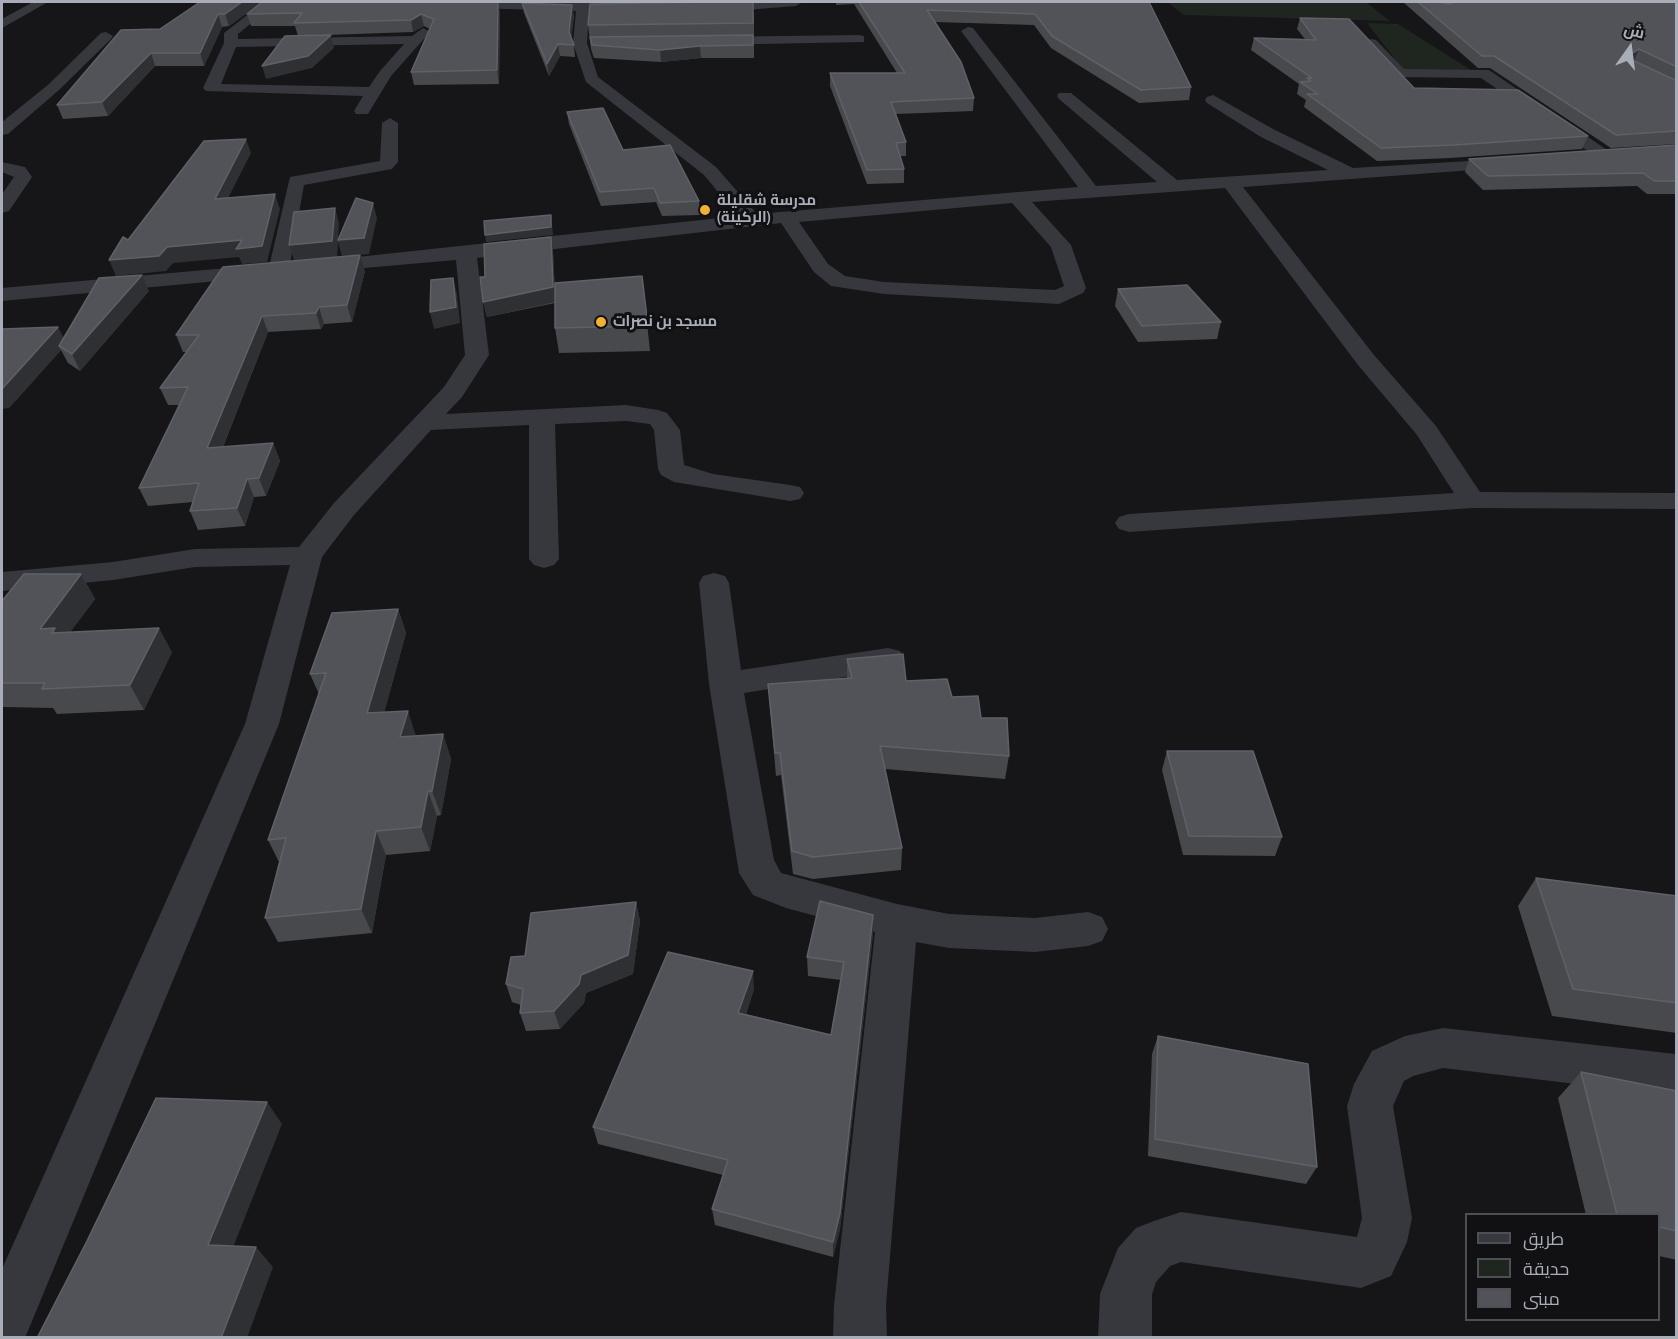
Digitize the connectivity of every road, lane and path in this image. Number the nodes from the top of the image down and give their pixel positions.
1 (42, 2) edge
2 (272, 2) edge
3 (403, 2) edge
4 (796, 2) edge
5 (461, 4) junction
6 (520, 4) edge
7 (586, 5) edge
8 (651, 9) edge
9 (694, 9) edge
10 (2, 24) edge
11 (968, 31) edge
12 (106, 36) dead end
13 (859, 39) dead end
14 (415, 40) junction
15 (696, 42) edge
16 (231, 43) junction
17 (1371, 43) edge
18 (374, 92) junction
19 (1065, 96) dead end
20 (1214, 100) dead end
21 (362, 111) dead end
22 (390, 123) dead end
23 (2, 130) edge
24 (1572, 159) edge
25 (1536, 161) edge
26 (2, 167) edge
27 (1349, 173) junction
28 (1228, 180) junction
29 (1173, 186) junction
30 (1092, 194) junction
31 (1017, 197) junction
32 (2, 207) edge
33 (787, 218) junction
34 (752, 220) junction
35 (466, 253) junction
36 (279, 269) junction
37 (2, 295) edge
38 (542, 417) junction
39 (424, 423) junction
40 (789, 493) dead end
41 (1472, 500) junction
42 (1677, 501) edge
43 (1130, 523) dead end
44 (307, 556) junction
45 (544, 558) dead end
46 (2, 581) edge
47 (714, 583) dead end
48 (888, 659) edge
49 (726, 684) junction
50 (897, 921) junction
51 (1088, 929) dead end
52 (1677, 1075) edge
53 (2, 1328) edge
54 (860, 1338) edge
55 (1125, 1338) edge

1 - 10 street
2 - 16 street
3 - 5 street
4 - 9 street
5 - 6 street
5 - 14 street
6 - 7 street
7 - 8 street
7 - 34 street
11 - 30 street
12 - 23 street
13 - 15 street
14 - 16 street
14 - 18 street
16 - 18 street
17 - 24 street
18 - 21 street
19 - 29 street
20 - 27 street
22 - 36 street
25 - 27 street
26 - 32 street
27 - 28 street
28 - 29 street
28 - 41 street
29 - 30 street
30 - 31 street
31 - 33 street
31 - 33 street
33 - 34 street
34 - 35 street
35 - 36 street
35 - 39 street
36 - 37 street
38 - 39 street
38 - 40 street
38 - 45 street
39 - 44 street
41 - 42 street
41 - 43 street
44 - 46 street
44 - 53 street
47 - 49 street
48 - 49 street
49 - 50 street
50 - 51 street
50 - 54 street
52 - 55 street

